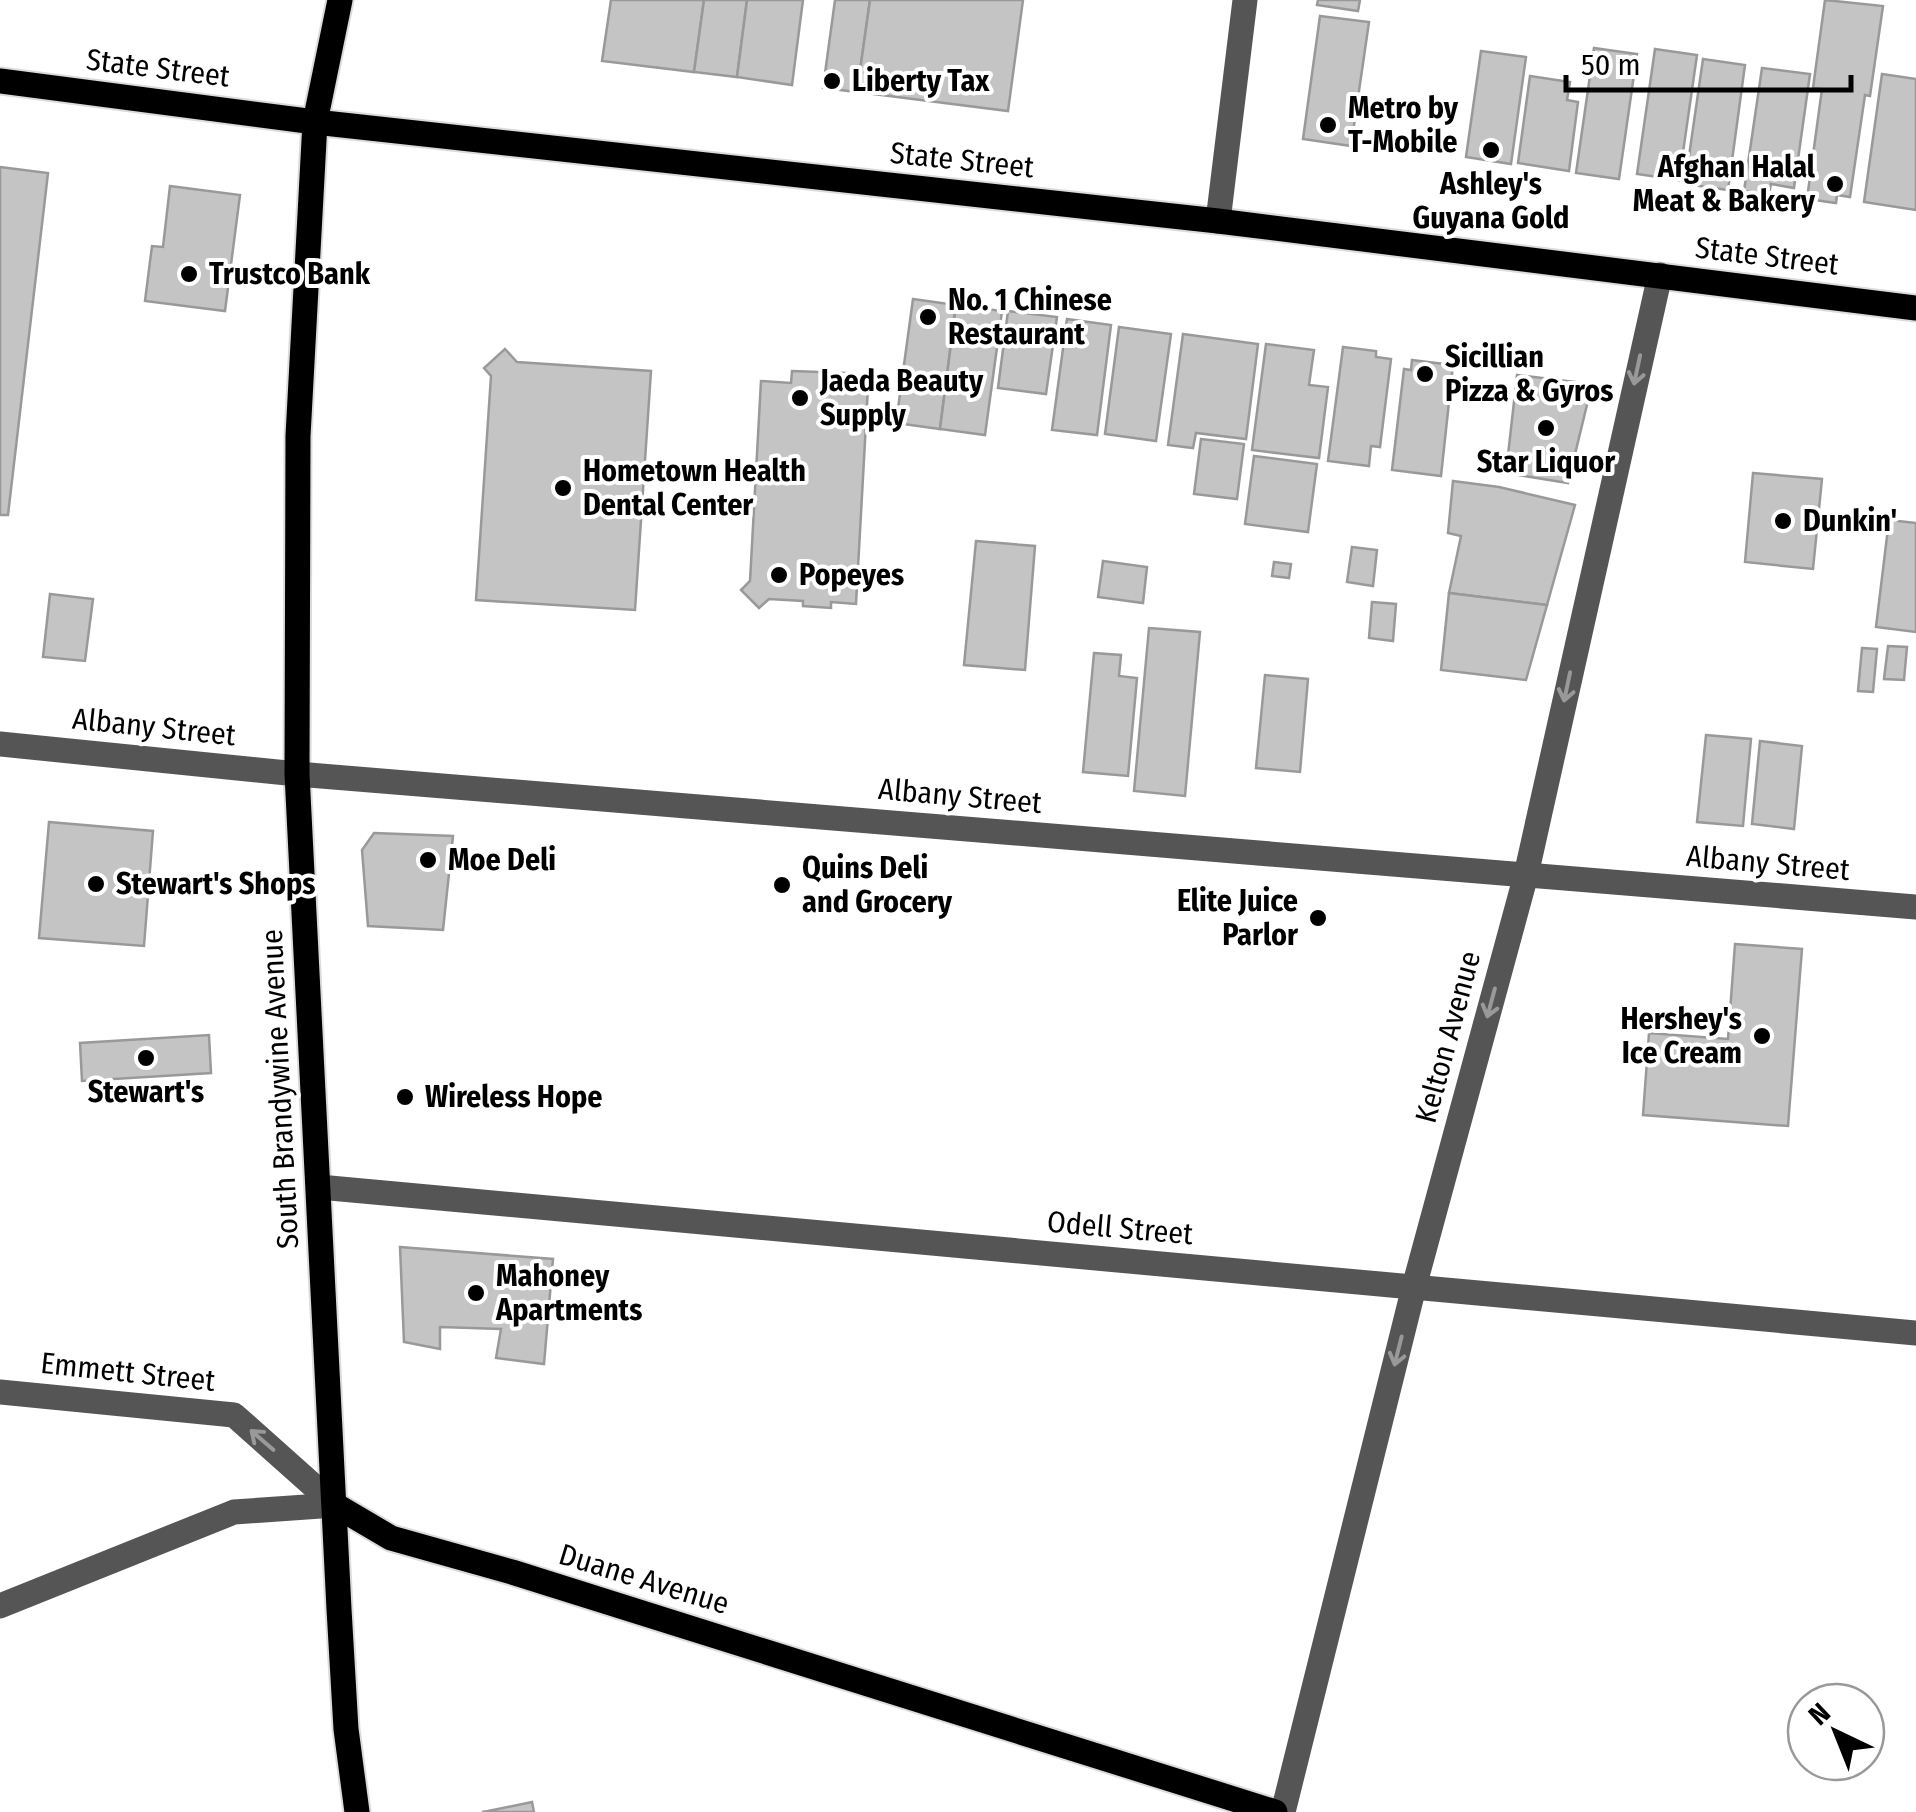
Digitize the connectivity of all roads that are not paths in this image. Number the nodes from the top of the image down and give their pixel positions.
1 (340, 0) edge
2 (1245, 0) edge
3 (0, 80) edge
4 (315, 122) junction
5 (1218, 221) junction
6 (1660, 275) junction
7 (1916, 308) edge
8 (0, 744) edge
9 (297, 774) junction
10 (1526, 876) junction
11 (1916, 908) edge
12 (319, 1187) junction
13 (1414, 1287) junction
14 (1916, 1333) edge
15 (0, 1392) edge
16 (335, 1504) junction
17 (0, 1606) edge
18 (357, 1812) edge
19 (1275, 1812) edge
20 (1283, 1812) edge

1 - 4 main road, South Brandywine Avenue
2 - 5 street
3 - 4 main road, State Street
4 - 5 main road, State Street
4 - 9 main road, South Brandywine Avenue
5 - 6 main road, State Street
6 - 7 main road, State Street
6 -> 10 street, Kelton Avenue
8 - 9 street, Albany Street
9 - 10 street, Albany Street
9 - 12 main road, South Brandywine Avenue
10 - 11 street, Albany Street
10 -> 13 street, Kelton Avenue
12 - 13 street, Odell Street
12 - 16 main road, South Brandywine Avenue
13 - 14 street, Odell Street
13 -> 20 street, Kelton Avenue
16 -> 15 street, Emmett Street
16 - 17 street
16 - 18 main road, South Brandywine Avenue
16 - 19 main road, Duane Avenue

